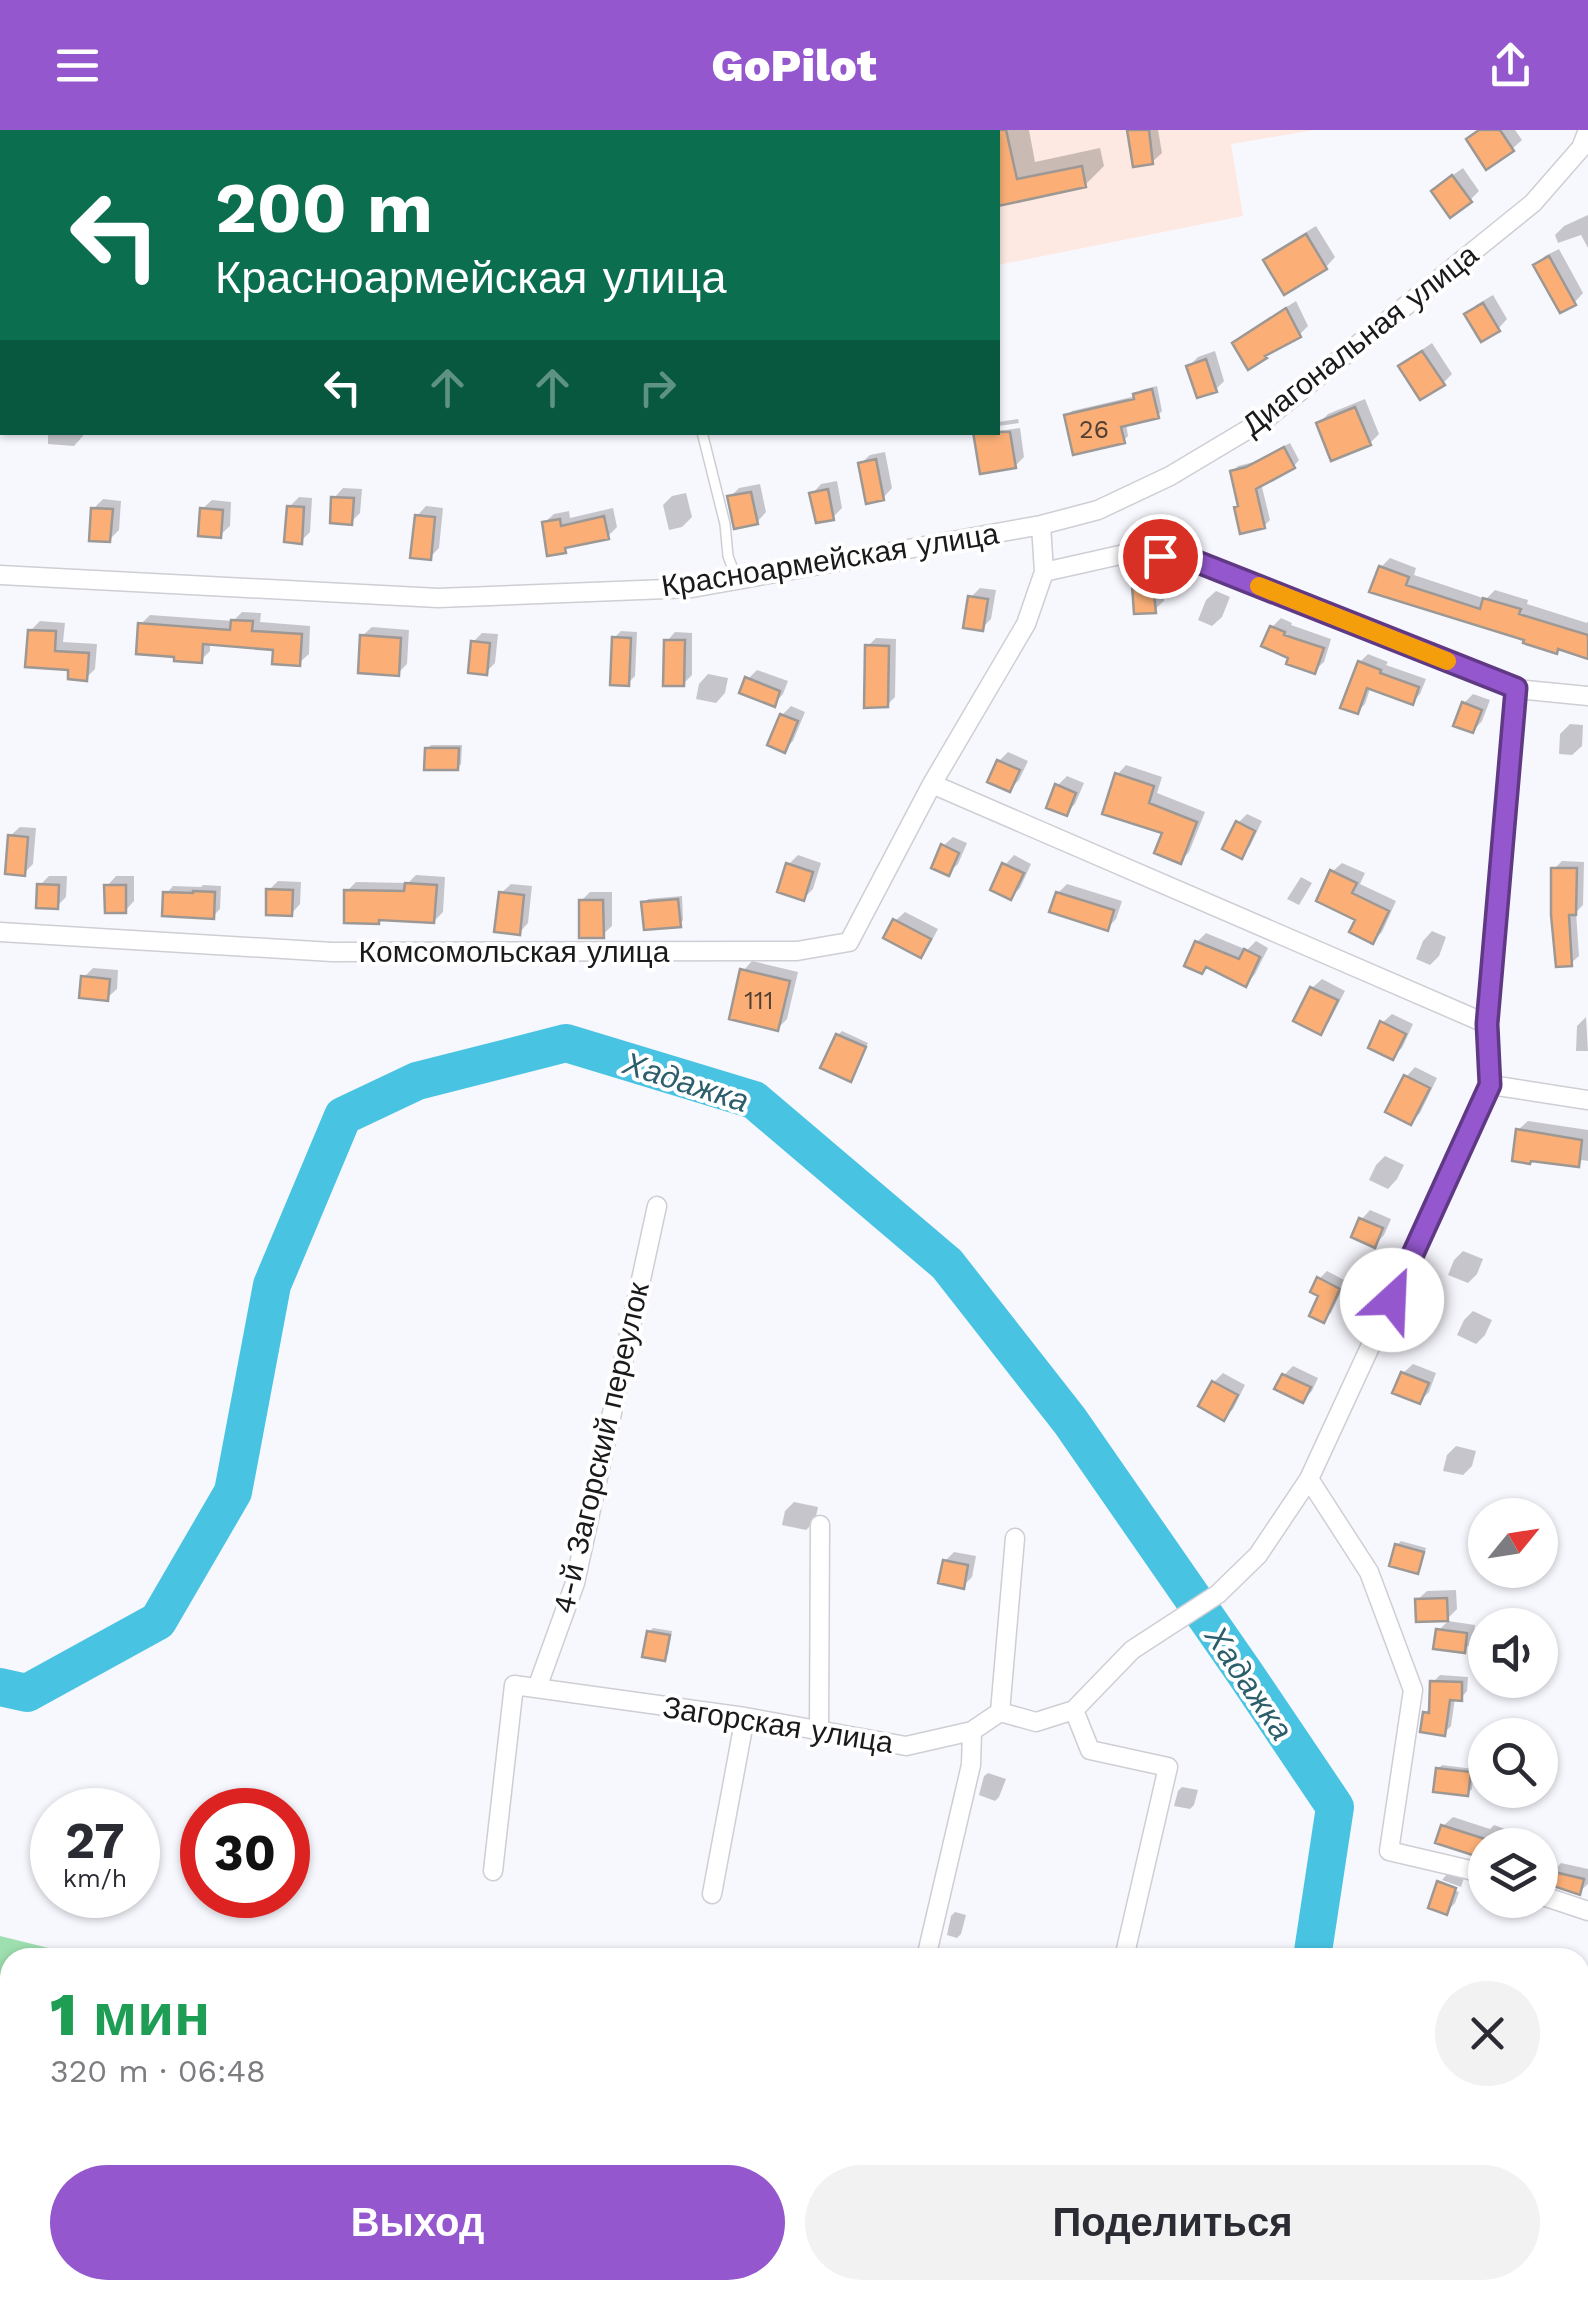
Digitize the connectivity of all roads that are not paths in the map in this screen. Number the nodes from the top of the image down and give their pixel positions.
1 (1588, 130) edge
2 (703, 435) edge
3 (1041, 524) junction
4 (1044, 572) junction
5 (0, 575) edge
6 (736, 580) junction
7 (1516, 688) junction
8 (1588, 696) edge
9 (932, 784) junction
10 (0, 932) edge
11 (1487, 1024) junction
12 (1490, 1085) junction
13 (1588, 1100) edge
14 (656, 1206) dead end
15 (1309, 1479) junction
16 (820, 1525) dead end
17 (1015, 1538) dead end
18 (538, 1688) junction
19 (1074, 1710) junction
20 (1000, 1712) junction
21 (746, 1717) junction
22 (819, 1730) junction
23 (972, 1730) junction
24 (1468, 1870) edge
25 (494, 1871) dead end
26 (712, 1894) dead end
27 (1558, 1900) edge
28 (1588, 1911) edge
29 (928, 1948) edge
30 (1126, 1948) edge

1 - 3 street, Диагональная улица
2 - 6 lane
3 - 4 street, Красноармейская улица
3 - 6 street, Красноармейская улица
4 - 7 street
4 - 9 street, Комсомольская улица
5 - 6 street, Красноармейская улица
7 - 8 street
7 - 11 street
9 - 10 street, Комсомольская улица
9 - 11 street
11 - 12 street
12 - 13 street
12 - 15 street
14 - 18 street, 4-й Загорский переулок
15 - 19 street
15 - 24 street
16 - 22 street
17 - 20 street
18 - 21 street, Загорская улица
18 - 25 street, Загорская улица
19 - 20 street
19 - 30 street
20 - 23 street, Загорская улица
21 - 22 street, Загорская улица
21 - 26 street
22 - 23 street, Загорская улица
23 - 29 street
27 - 28 street

